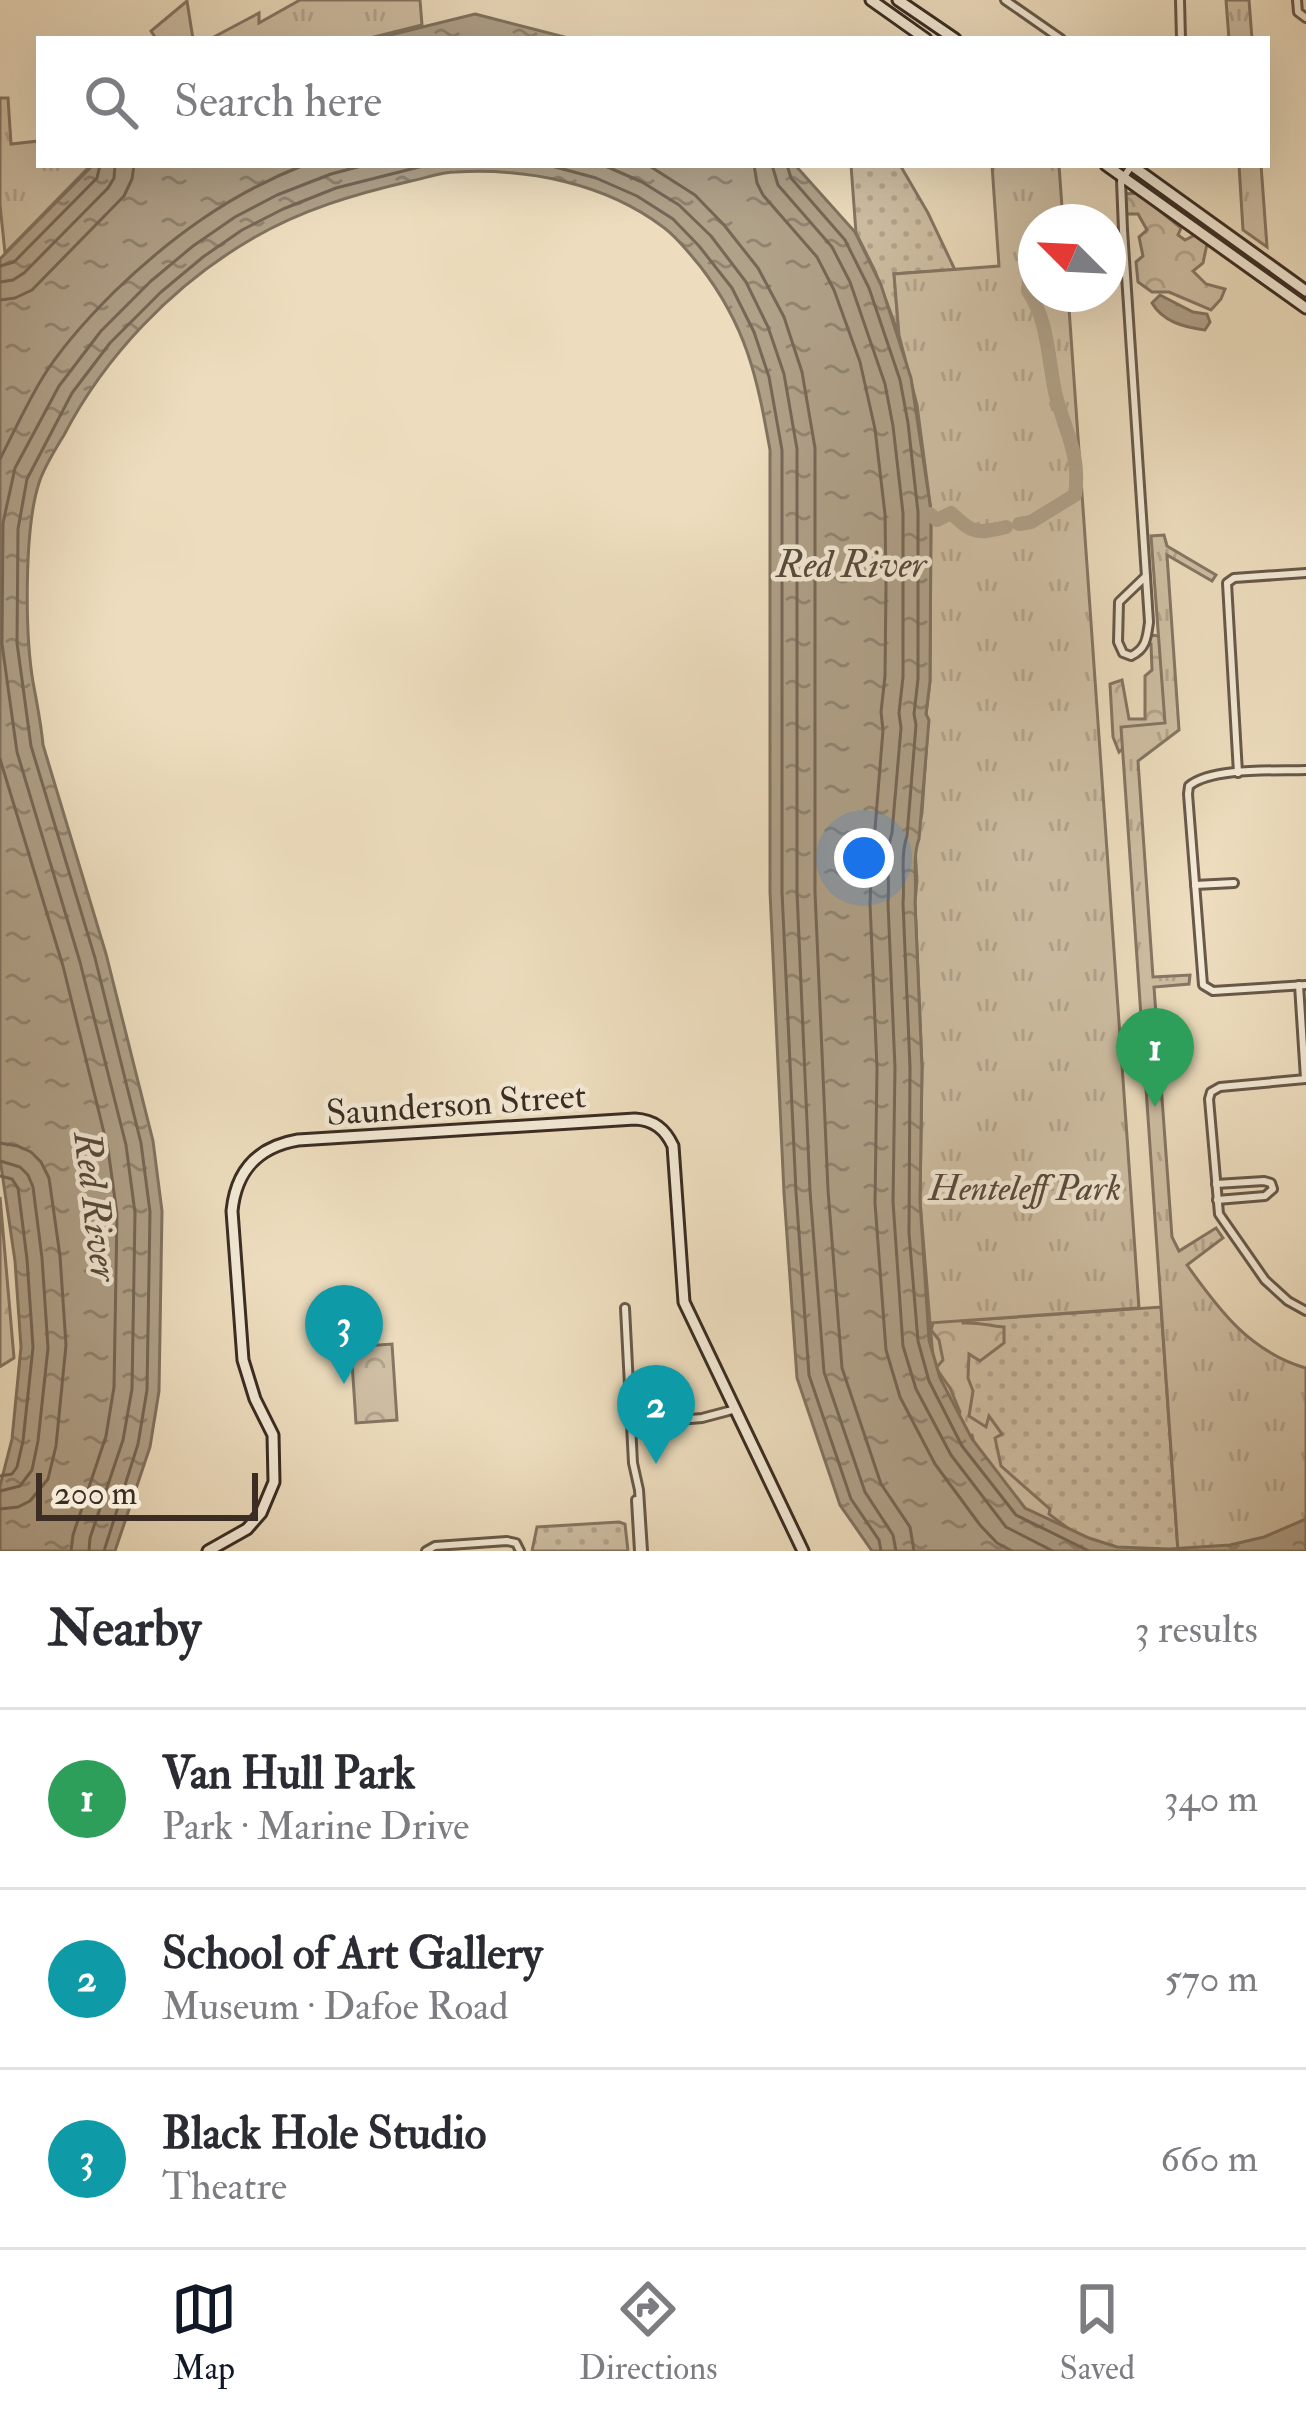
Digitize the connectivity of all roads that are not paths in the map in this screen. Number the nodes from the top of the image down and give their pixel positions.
1 (871, 0) edge
2 (898, 0) edge
3 (1005, 0) edge
4 (1180, 0) edge
5 (1297, 0) edge
6 (1019, 4) edge
7 (1306, 18) edge
8 (922, 36) edge
9 (951, 36) edge
10 (1057, 36) edge
11 (1181, 36) edge
12 (1110, 168) edge
13 (1129, 168) edge
14 (1135, 168) edge
15 (1124, 177) junction
16 (1306, 290) edge
17 (1306, 308) edge
18 (1306, 573) edge
19 (1146, 576) junction
20 (1306, 770) edge
21 (1238, 773) junction
22 (1234, 883) dead end
23 (1195, 885) junction
24 (1302, 985) edge
25 (1306, 1079) edge
26 (1216, 1184) junction
27 (1216, 1200) junction
28 (625, 1308) dead end
29 (1306, 1311) edge
30 (736, 1408) junction
31 (631, 1424) junction
32 (208, 1551) edge
33 (426, 1551) edge
34 (520, 1551) edge
35 (641, 1551) edge
36 (803, 1551) edge

1 - 8 street
2 - 9 street
3 - 6 street
4 - 11 street
5 - 7 street
6 - 10 street
12 - 15 street
13 - 15 street
14 - 16 street
15 - 17 street
15 - 19 street
18 - 21 street
19 - 19 street
20 - 21 street
21 - 23 street
22 - 23 street
23 - 24 street
24 - 25 street
25 - 26 street
26 - 27 street
26 - 27 street
27 - 29 street
28 - 31 street
30 - 31 street
30 - 32 street, Saunderson Street
30 - 36 street
31 - 35 street
33 - 34 street

